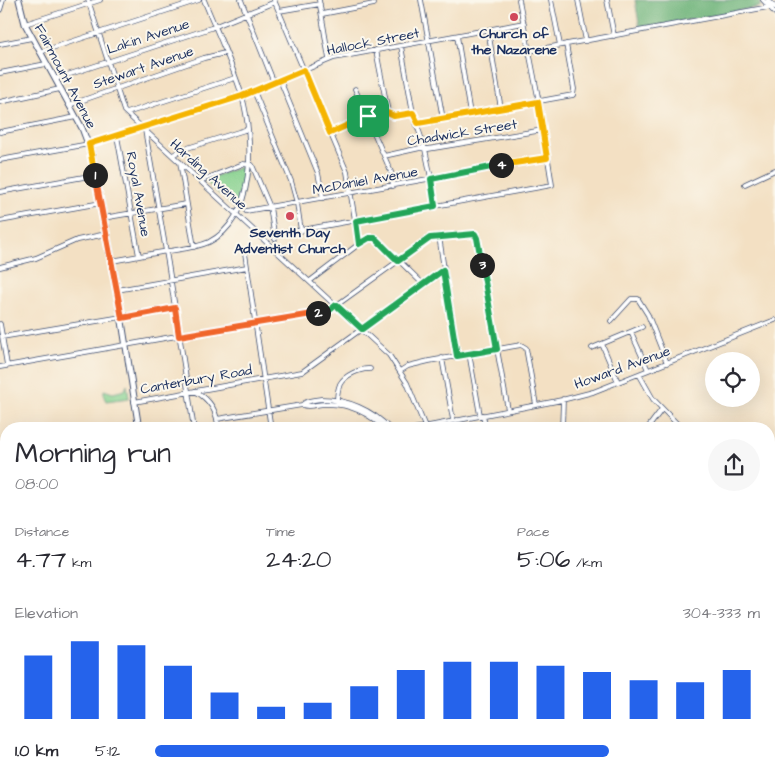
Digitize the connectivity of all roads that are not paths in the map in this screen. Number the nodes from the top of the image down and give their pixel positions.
1 (3, 0) edge
2 (19, 0) edge
3 (100, 0) edge
4 (198, 0) edge
5 (204, 0) edge
6 (240, 0) edge
7 (300, 0) edge
8 (421, 0) edge
9 (520, 0) edge
10 (551, 0) edge
11 (578, 0) edge
12 (607, 0) edge
13 (763, 0) edge
14 (768, 0) edge
15 (275, 1) edge
16 (88, 2) edge
17 (320, 2) edge
18 (374, 4) dead end
19 (301, 7) junction
20 (773, 7) edge
21 (0, 10) edge
22 (279, 11) junction
23 (775, 13) edge
24 (246, 14) junction
25 (322, 14) junction
26 (524, 23) junction
27 (25, 24) junction
28 (214, 27) junction
29 (488, 30) junction
30 (98, 32) junction
31 (457, 36) junction
32 (614, 36) junction
33 (32, 38) junction
34 (429, 41) junction
35 (586, 41) junction
36 (0, 44) edge
37 (566, 44) junction
38 (560, 45) junction
39 (401, 46) junction
40 (376, 50) junction
41 (529, 51) junction
42 (40, 52) junction
43 (225, 53) junction
44 (329, 59) junction
45 (107, 61) junction
46 (46, 64) junction
47 (304, 70) junction
48 (0, 73) edge
49 (235, 78) junction
50 (54, 79) junction
51 (280, 80) junction
52 (274, 83) junction
53 (116, 88) junction
54 (60, 89) junction
55 (355, 89) dead end
56 (254, 91) junction
57 (242, 96) junction
58 (0, 102) edge
59 (538, 102) junction
60 (69, 105) junction
61 (501, 109) junction
62 (388, 112) junction
63 (127, 113) junction
64 (413, 113) junction
65 (470, 114) junction
66 (368, 116) junction
67 (76, 117) junction
68 (443, 119) junction
69 (418, 123) junction
70 (144, 129) junction
71 (248, 129) junction
72 (543, 130) junction
73 (0, 132) edge
74 (330, 133) junction
75 (117, 136) junction
76 (89, 144) junction
77 (425, 149) junction
78 (173, 156) junction
79 (384, 156) junction
80 (547, 158) junction
81 (0, 160) edge
82 (180, 162) junction
83 (248, 164) junction
84 (775, 170) edge
85 (96, 175) junction
86 (431, 179) junction
87 (200, 180) junction
88 (744, 184) dead end
89 (393, 186) junction
90 (0, 192) edge
91 (351, 194) junction
92 (323, 198) junction
93 (298, 202) junction
94 (101, 203) junction
95 (186, 204) junction
96 (435, 206) junction
97 (270, 207) junction
98 (159, 209) junction
99 (246, 211) dead end
100 (131, 213) junction
101 (237, 214) junction
102 (103, 218) junction
103 (0, 221) edge
104 (356, 221) junction
105 (301, 231) junction
106 (106, 234) junction
107 (438, 236) junction
108 (359, 244) junction
109 (194, 247) junction
110 (166, 251) junction
111 (245, 253) dead end
112 (138, 256) junction
113 (111, 261) junction
114 (398, 261) junction
115 (0, 267) edge
116 (247, 267) junction
117 (443, 270) junction
118 (171, 280) junction
119 (310, 281) junction
120 (424, 285) junction
121 (117, 290) junction
122 (336, 305) junction
123 (175, 308) junction
124 (122, 318) junction
125 (775, 320) edge
126 (612, 321) dead end
127 (254, 323) junction
128 (0, 324) edge
129 (642, 327) dead end
130 (362, 329) junction
131 (631, 332) junction
132 (179, 336) junction
133 (2, 337) junction
134 (602, 344) junction
135 (125, 345) junction
136 (592, 348) dead end
137 (497, 349) junction
138 (470, 354) junction
139 (457, 356) junction
140 (442, 358) junction
141 (667, 363) junction
142 (7, 366) junction
143 (0, 367) edge
144 (370, 369) dead end
145 (648, 370) junction
146 (400, 371) junction
147 (639, 374) junction
148 (263, 379) junction
149 (618, 382) junction
150 (195, 391) junction
151 (188, 392) junction
152 (563, 399) junction
153 (337, 401) junction
154 (134, 402) junction
155 (302, 404) junction
156 (536, 405) junction
157 (662, 409) junction
158 (508, 410) junction
159 (268, 411) junction
160 (482, 415) junction
161 (217, 420) joint
162 (455, 420) junction
163 (138, 422) edge
164 (193, 422) edge
165 (270, 422) edge
166 (376, 422) edge
167 (381, 422) edge
168 (423, 422) edge
169 (446, 422) edge
170 (484, 422) edge
171 (562, 422) edge
172 (652, 422) edge
173 (675, 422) edge

1 - 21 street
2 - 27 main road, Fairmount Avenue
3 - 16 street
4 - 30 street
5 - 28 street
6 - 24 street
7 - 19 street
8 - 34 street
9 - 26 street
10 - 38 street
11 - 35 street
12 - 32 street
13 - 20 street
14 - 20 street
15 - 22 street
15 - 24 street, Lakin Avenue
16 - 27 street
16 - 30 street, Harding Avenue
17 - 19 street
17 - 25 street
18 - 25 street
19 - 22 street
20 - 23 street
20 - 32 street
22 - 47 street
24 - 28 street, Lakin Avenue
24 - 52 street
25 - 44 street
26 - 29 street, Hallock Street
26 - 41 street
27 - 33 main road, Fairmount Avenue
28 - 43 street
28 - 45 street, Lakin Avenue
29 - 31 street, Hallock Street
29 - 61 street
30 - 42 street
30 - 45 street, Harding Avenue
31 - 34 street, Hallock Street
31 - 65 street
32 - 35 street
33 - 36 street
33 - 42 main road, Fairmount Avenue
34 - 39 street, Hallock Street
34 - 68 street
35 - 37 street
37 - 38 street
37 - 59 street
38 - 41 street
39 - 40 street, Hallock Street
39 - 64 street
40 - 44 street, Hallock Street
40 - 62 street
41 - 59 street
42 - 46 main road, Fairmount Avenue
43 - 49 street
43 - 53 street, Stewart Avenue
44 - 47 street, Hallock Street
45 - 50 street, Lakin Avenue
45 - 53 street, Harding Avenue
46 - 48 street
46 - 50 main road, Fairmount Avenue
47 - 51 street, Hallock Street
47 - 74 street
49 - 57 street
49 - 63 street
50 - 54 main road, Fairmount Avenue
51 - 52 street, Hallock Street
51 - 92 street
52 - 56 street, Hallock Street
53 - 60 street, Stewart Avenue
53 - 63 street, Harding Avenue
54 - 58 street
54 - 60 main road, Fairmount Avenue
55 - 66 street
56 - 57 street, Hallock Street
56 - 93 street
57 - 70 street, Hallock Street
57 - 71 street
59 - 61 street
59 - 72 street
60 - 67 main road, Fairmount Avenue
61 - 65 street
62 - 64 street
62 - 66 street
63 - 70 street, Harding Avenue
64 - 69 street
65 - 68 street
66 - 74 street
66 - 79 street
67 - 73 street
67 - 76 main road, Fairmount Avenue
68 - 69 street
69 - 77 street
70 - 75 street, Hallock Street
70 - 78 street, Harding Avenue
70 - 98 street
71 - 78 street
71 - 83 street
72 - 77 street, Chadwick Street
72 - 80 street
74 - 91 street
75 - 76 street, Hallock Street
75 - 100 street, Royal Avenue
76 - 81 street, Hallock Street
76 - 85 main road, Fairmount Avenue
77 - 79 street, Chadwick Street
77 - 86 street
78 - 82 street, Harding Avenue
79 - 89 street
80 - 86 street, McDaniel Avenue
80 - 96 street
82 - 87 street, Harding Avenue
82 - 95 street
83 - 87 street
83 - 97 street
83 - 101 street
84 - 88 street
85 - 90 street
85 - 94 main road, Fairmount Avenue
86 - 89 street, McDaniel Avenue
86 - 96 street
87 - 101 street, Harding Avenue
89 - 91 street, McDaniel Avenue
91 - 92 street, McDaniel Avenue
91 - 104 street
92 - 93 street, McDaniel Avenue
93 - 97 street, McDaniel Avenue
93 - 105 street
94 - 102 main road, Fairmount Avenue
94 - 103 street
95 - 98 street
95 - 109 street
96 - 104 street
97 - 99 street, McDaniel Avenue
97 - 105 street
98 - 100 street
98 - 110 street
100 - 102 street
100 - 112 street, Royal Avenue
101 - 109 street
101 - 119 street, Harding Avenue
102 - 106 main road, Fairmount Avenue
104 - 105 street
104 - 108 street
106 - 113 main road, Fairmount Avenue
106 - 115 street
107 - 114 street
107 - 117 street
107 - 137 street
108 - 114 street
108 - 119 street
109 - 110 street
110 - 112 street
110 - 118 street
111 - 116 street
112 - 113 street
113 - 121 main road, Fairmount Avenue
114 - 120 street
114 - 122 street
116 - 118 street
116 - 127 street
117 - 120 street, Canterbury Road
117 - 139 street
118 - 121 street
118 - 123 street
119 - 122 street, Harding Avenue
120 - 130 street, Canterbury Road
121 - 124 main road, Fairmount Avenue
122 - 127 street
122 - 130 street, Harding Avenue
123 - 124 street
123 - 132 street
124 - 133 street
124 - 135 main road, Fairmount Avenue
125 - 141 street, Howard Avenue
126 - 141 street
127 - 132 street
127 - 148 street
128 - 133 street
129 - 131 street
130 - 146 street, Harding Avenue
130 - 148 street, Canterbury Road
131 - 134 street
131 - 145 street
132 - 135 street
132 - 151 street
133 - 142 street
134 - 136 street
134 - 149 street
135 - 142 street
135 - 154 main road, Fairmount Avenue
137 - 138 street
137 - 156 street
137 - 158 street
138 - 139 street
138 - 160 street
139 - 140 street
140 - 146 street
140 - 162 street
141 - 145 street, Howard Avenue
142 - 143 street
144 - 153 street
145 - 147 street, Howard Avenue
146 - 168 street, Harding Avenue
147 - 149 street, Howard Avenue
147 - 157 street
148 - 150 street, Canterbury Road
148 - 159 street
149 - 152 street, Howard Avenue
150 - 151 street, Canterbury Road
150 - 161 street
151 - 154 street, Canterbury Road
151 - 164 street
152 - 156 street, Howard Avenue
152 - 171 street
153 - 155 street
153 - 167 street
154 - 163 main road, Fairmount Avenue
155 - 159 street
155 - 166 street
156 - 158 street, Howard Avenue
157 - 172 street
157 - 173 street
158 - 160 street, Howard Avenue
159 - 161 street
159 - 165 street
160 - 162 street, Howard Avenue
160 - 170 street
162 - 169 street, Howard Avenue

